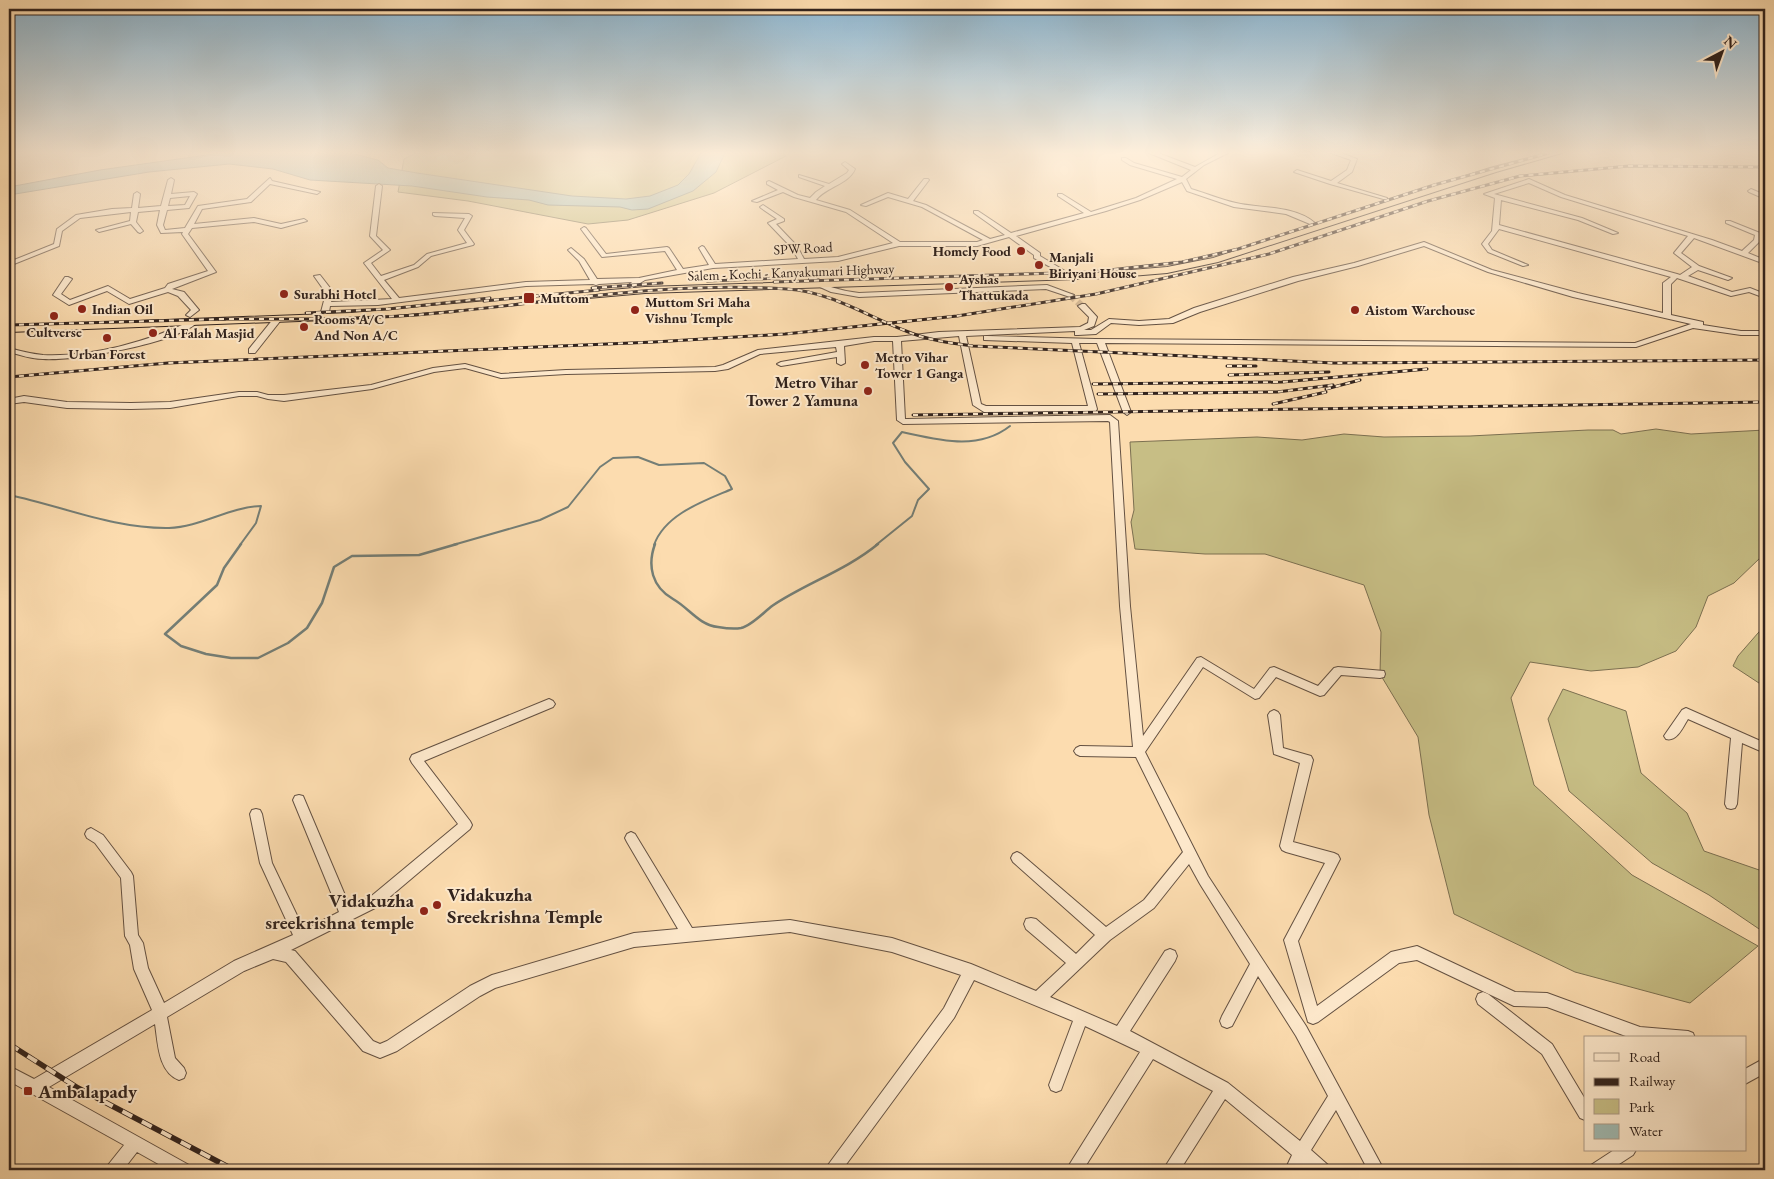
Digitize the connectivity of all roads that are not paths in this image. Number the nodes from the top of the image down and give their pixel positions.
1 (163, 208) joint
2 (199, 208) edge
3 (376, 208) edge
4 (764, 208) edge
5 (839, 208) edge
6 (928, 208) edge
7 (1081, 208) edge
8 (1109, 208) edge
9 (1260, 208) edge
10 (1358, 208) edge
11 (1378, 208) edge
12 (1497, 208) edge
13 (1538, 208) edge
14 (1602, 208) edge
15 (136, 210) junction
16 (976, 212) dead end
17 (435, 214) dead end
18 (1090, 214) junction
19 (304, 221) dead end
20 (133, 222) junction
21 (1728, 222) dead end
22 (1312, 223) junction
23 (1496, 226) junction
24 (188, 228) junction
25 (584, 229) dead end
26 (99, 230) dead end
27 (140, 232) dead end
28 (1615, 233) dead end
29 (1013, 235) junction
30 (1692, 236) junction
31 (989, 241) junction
32 (899, 244) junction
33 (702, 248) dead end
34 (571, 250) dead end
35 (1743, 254) junction
36 (802, 260) junction
37 (1765, 262) edge
38 (9, 264) edge
39 (1525, 265) dead end
40 (713, 266) junction
41 (1697, 267) junction
42 (680, 270) junction
43 (1063, 272) junction
44 (318, 276) dead end
45 (1679, 276) junction
46 (379, 278) junction
47 (1728, 278) dead end
48 (68, 279) dead end
49 (816, 282) junction
50 (596, 283) junction
51 (635, 283) junction
52 (168, 290) junction
53 (1070, 295) tunnel mouth
54 (1765, 296) edge
55 (397, 301) junction
56 (1082, 306) tunnel mouth
57 (326, 308) junction
58 (174, 316) junction
59 (1667, 316) junction
60 (192, 319) junction
61 (276, 320) junction
62 (9, 323) edge
63 (166, 324) junction
64 (9, 329) edge
65 (1038, 329) junction
66 (1765, 329) edge
67 (962, 333) junction
68 (1765, 333) edge
69 (897, 339) junction
70 (1076, 341) junction
71 (1100, 341) junction
72 (840, 344) junction
73 (9, 350) edge
74 (252, 351) dead end
75 (841, 354) junction
76 (841, 363) dead end
77 (781, 364) dead end
78 (9, 401) edge
79 (1127, 412) dead end
80 (1380, 674) dead end
81 (549, 704) dead end
82 (1274, 715) dead end
83 (1670, 736) dead end
84 (1737, 736) junction
85 (1765, 748) edge
86 (1080, 751) dead end
87 (1139, 752) junction
88 (298, 800) dead end
89 (1731, 804) dead end
90 (256, 814) dead end
91 (91, 834) dead end
92 (631, 838) dead end
93 (1190, 853) junction
94 (1017, 858) dead end
95 (347, 916) junction
96 (1030, 924) dead end
97 (689, 935) junction
98 (1105, 936) junction
99 (301, 939) junction
100 (273, 952) junction
101 (1170, 956) dead end
102 (1076, 963) junction
103 (1258, 964) junction
104 (971, 971) junction
105 (1039, 998) junction
106 (1483, 999) dead end
107 (159, 1015) junction
108 (1082, 1017) junction
109 (1227, 1020) dead end
110 (1120, 1034) junction
111 (1664, 1036) edge
112 (1151, 1049) junction
113 (179, 1072) dead end
114 (9, 1073) edge
115 (1056, 1085) dead end
116 (35, 1087) junction
117 (1223, 1088) junction
118 (1336, 1096) junction
119 (1584, 1111) edge
120 (136, 1142) junction
121 (1302, 1151) junction
122 (1622, 1152) edge
123 (113, 1170) edge
124 (184, 1170) edge
125 (833, 1170) edge
126 (1074, 1170) edge
127 (1171, 1170) edge
128 (1293, 1170) edge
129 (1323, 1170) edge
130 (1376, 1170) edge
131 (1596, 1170) edge

1 - 15 street
1 - 24 street
2 - 24 street
3 - 46 street
4 - 36 street
5 - 32 street
6 - 31 street
7 - 18 street
8 - 18 street, SPW Road
9 - 22 street
10 - 22 highway, Salem - Kochi - Kanyakumari Highway
11 - 49 highway, Salem - Kochi - Kanyakumari Highway
12 - 23 street
13 - 28 street
14 - 30 street
15 - 20 street
15 - 38 street
16 - 29 street
17 - 46 street
18 - 29 street, SPW Road
19 - 24 street
20 - 26 street
20 - 27 street
21 - 35 street
22 - 43 highway, Salem - Kochi - Kanyakumari Highway
23 - 39 street
23 - 45 street
24 - 52 street
25 - 42 street
29 - 31 street, SPW Road
29 - 43 street
30 - 35 street
30 - 41 street
31 - 32 street, SPW Road
32 - 36 street, SPW Road
33 - 40 street
34 - 50 street
35 - 37 street
36 - 40 street, SPW Road
40 - 42 street, SPW Road
41 - 45 street
41 - 47 street
42 - 51 street, SPW Road
43 - 49 highway, Salem - Kochi - Kanyakumari Highway
44 - 57 street
45 - 54 street
45 - 59 street
46 - 55 street
48 - 52 street
49 - 51 highway, Salem - Kochi - Kanyakumari Highway
49 - 53 street
49 - 61 highway, Salem - Kochi - Kanyakumari Highway
50 - 51 street, SPW Road
50 - 55 street, SPW Road
51 - 57 highway, Salem - Kochi - Kanyakumari Highway
52 - 60 street
55 - 57 street, SPW Road
56 - 65 street
57 - 60 highway, Salem - Kochi - Kanyakumari Highway
58 - 60 highway, Salem - Kochi - Kanyakumari Highway
58 - 62 highway, Salem - Kochi - Kanyakumari Highway
58 - 63 highway
59 - 65 street
59 - 66 street
60 - 61 highway, Salem - Kochi - Kanyakumari Highway
60 - 63 highway, Salem - Kochi - Kanyakumari Highway
60 - 73 street
61 - 74 street
63 - 64 highway, Salem - Kochi - Kanyakumari Highway
65 - 67 street
67 - 69 street
67 - 70 street
67 - 70 street
68 - 71 street
69 - 72 street
69 - 87 street
70 - 71 street
71 - 79 street
72 - 75 street
72 - 78 street
75 - 76 street
75 - 77 street
80 - 87 street
81 - 95 street
82 - 111 street
83 - 84 street
84 - 85 street
84 - 89 street
86 - 87 street
87 - 93 street
88 - 95 street
90 - 99 street
91 - 107 street
92 - 97 street
93 - 98 street
93 - 103 street
94 - 98 street
95 - 99 street
96 - 102 street
97 - 100 street
97 - 104 street
98 - 102 street
99 - 100 street
100 - 107 street
101 - 110 street
102 - 105 street
103 - 109 street
103 - 118 street
104 - 105 street
104 - 125 street
105 - 108 street
106 - 119 street
107 - 113 street
107 - 116 street
108 - 110 street
108 - 115 street
110 - 112 street
112 - 117 street
112 - 126 street
114 - 116 street
116 - 120 street
117 - 121 street
117 - 127 street
118 - 121 street
118 - 130 street
120 - 123 street
120 - 124 street
121 - 128 street
121 - 129 street
122 - 131 street

